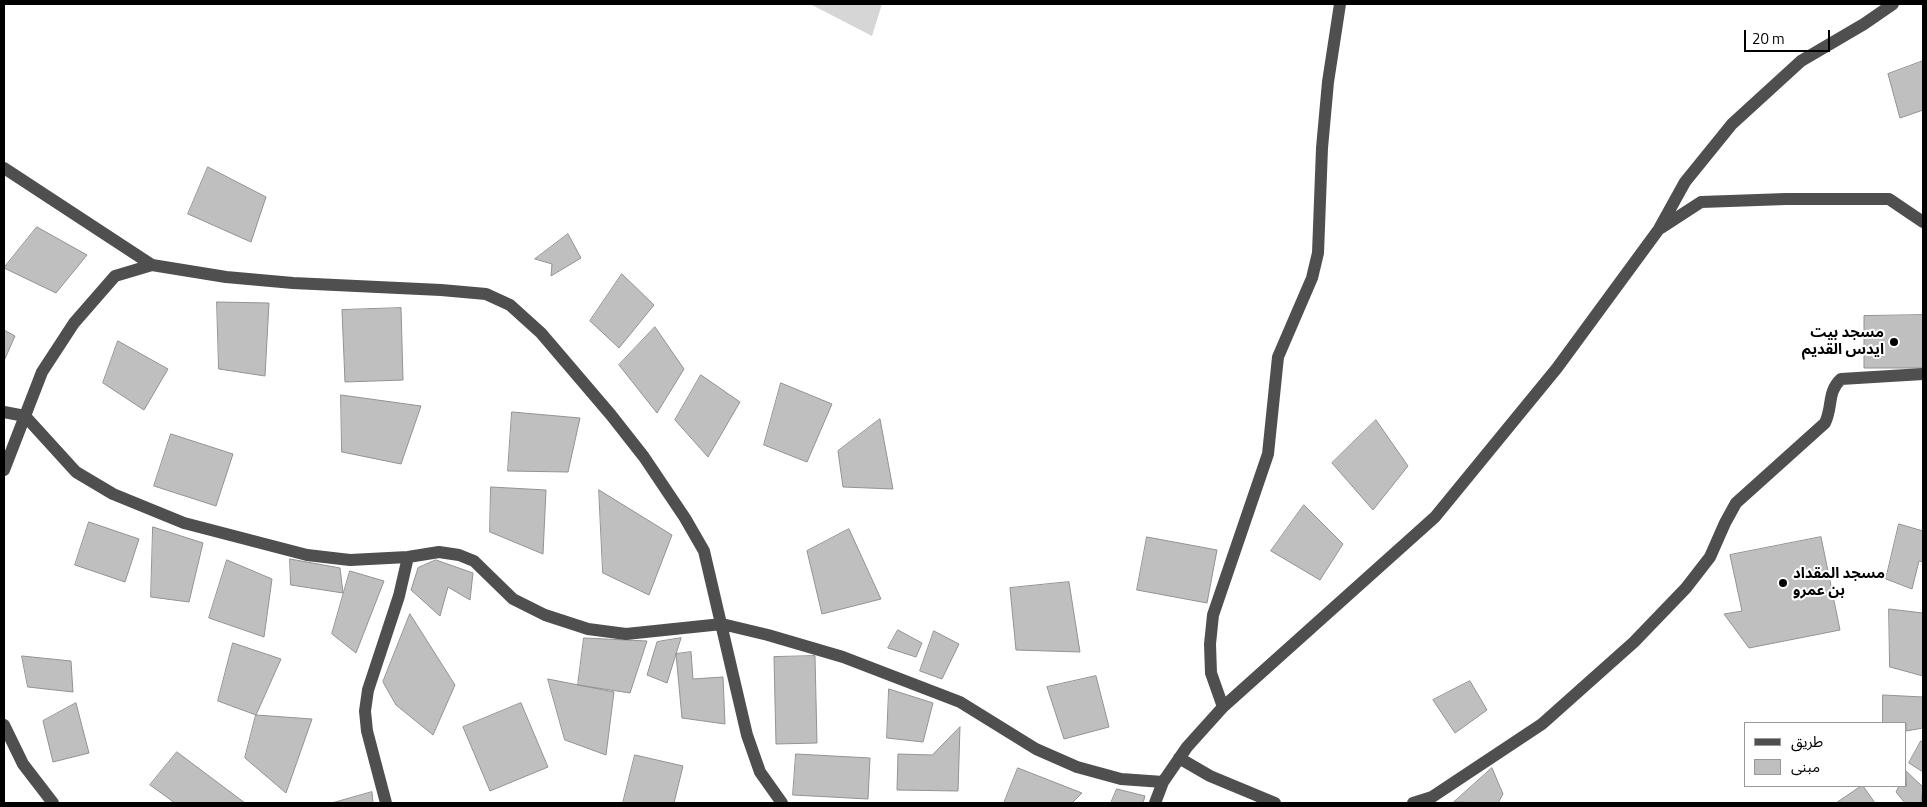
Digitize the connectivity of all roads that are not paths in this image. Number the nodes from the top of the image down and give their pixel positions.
1 (1340, 4) edge
2 (1893, 4) edge
3 (4, 168) edge
4 (1923, 222) edge
5 (1658, 229) junction
6 (152, 266) junction
7 (1923, 374) edge
8 (4, 412) edge
9 (25, 416) junction
10 (4, 470) edge
11 (408, 557) junction
12 (722, 624) junction
13 (1223, 707) junction
14 (4, 725) edge
15 (1179, 758) junction
16 (1163, 782) junction
17 (54, 803) edge
18 (386, 803) edge
19 (782, 803) edge
20 (1155, 803) edge
21 (1275, 803) edge
22 (1413, 803) edge

1 - 13 street
2 - 5 street
3 - 6 street
4 - 5 street
5 - 13 street
6 - 9 street
6 - 12 street
7 - 22 street
8 - 9 street
9 - 10 street
9 - 11 street
11 - 12 street
11 - 18 street
12 - 16 street
12 - 19 street
13 - 15 street
14 - 17 street
15 - 16 street
15 - 21 street
16 - 20 street

